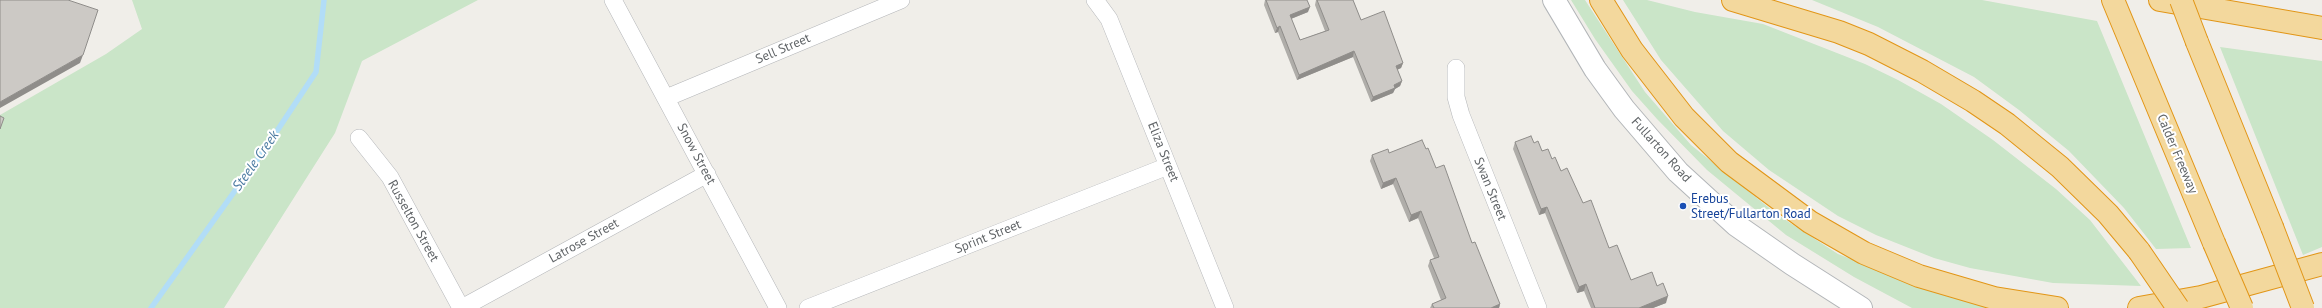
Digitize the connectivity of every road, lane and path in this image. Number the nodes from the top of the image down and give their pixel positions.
1 (613, 0) edge
2 (901, 0) edge
3 (1095, 0) edge
4 (1602, 0) edge
5 (1733, 0) edge
6 (2113, 0) edge
7 (2160, 0) edge
8 (2181, 0) edge
9 (1557, 6) edge
10 (2322, 28) edge
11 (1456, 68) dead end
12 (666, 98) junction
13 (359, 138) dead end
14 (1168, 166) junction
15 (707, 174) junction
16 (2322, 264) edge
17 (461, 308) edge
18 (778, 308) edge
19 (808, 308) edge
20 (1225, 308) edge
21 (1538, 308) edge
22 (1861, 308) edge
23 (2057, 308) edge
24 (2138, 308) edge
25 (2178, 308) edge
26 (2242, 308) edge
27 (2303, 308) edge

1 - 12 street, Snow Street
2 - 12 street, Sell Street
3 - 14 street, Eliza Street
4 - 23 highway
5 - 25 highway, bridge
6 - 26 highway, Calder Freeway, bridge
7 - 10 highway
8 - 27 highway, bridge
9 - 22 main road, Fullarton Road
11 - 21 street, Swan Street
12 - 15 street, Snow Street
13 - 17 street, Russelton Street
14 - 19 street, Sprint Street
14 - 20 street, Eliza Street
15 - 17 street, Latrose Street
15 - 18 street, Snow Street
16 - 24 highway

